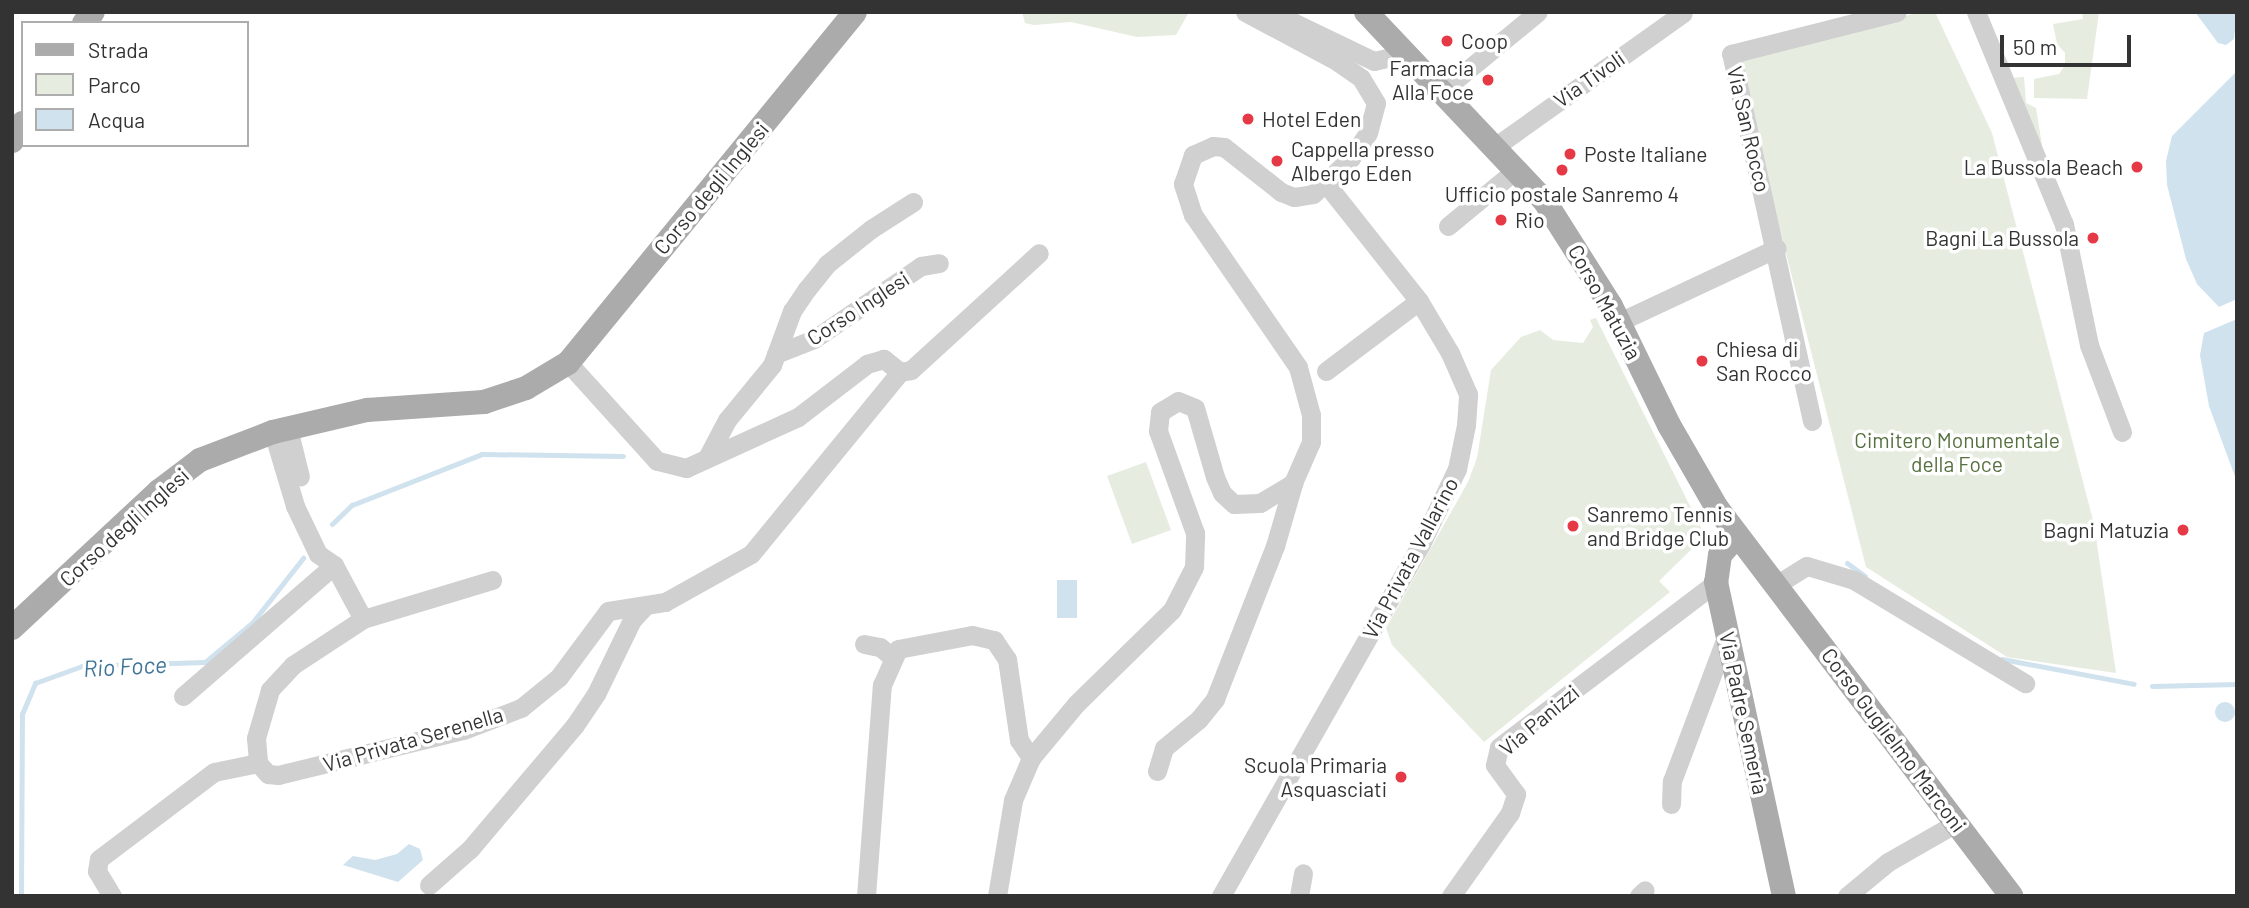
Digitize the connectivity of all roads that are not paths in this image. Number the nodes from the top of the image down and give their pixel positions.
1 (855, 12) edge
2 (1245, 12) edge
3 (1272, 12) edge
4 (1366, 12) edge
5 (1538, 12) edge
6 (1897, 12) edge
7 (1976, 12) edge
8 (1683, 13) edge
9 (1405, 54) junction
10 (1441, 91) junction
11 (1496, 146) junction
12 (1517, 169) junction
13 (1327, 185) junction
14 (913, 202) dead end
15 (1448, 226) dead end
16 (1777, 248) junction
17 (1039, 253) dead end
18 (939, 262) dead end
19 (1419, 301) junction
20 (1619, 322) junction
21 (776, 354) junction
22 (568, 363) junction
23 (899, 371) junction
24 (1326, 371) dead end
25 (1812, 421) dead end
26 (281, 430) junction
27 (2122, 432) dead end
28 (709, 456) junction
29 (1293, 483) junction
30 (1737, 536) junction
31 (332, 562) junction
32 (492, 580) dead end
33 (1716, 582) junction
34 (1776, 585) junction
35 (643, 608) junction
36 (363, 619) junction
37 (12, 628) edge
38 (1727, 635) junction
39 (864, 644) dead end
40 (892, 657) junction
41 (2025, 682) dead end
42 (183, 696) dead end
43 (1031, 758) junction
44 (258, 763) junction
45 (1157, 771) dead end
46 (1671, 804) dead end
47 (1956, 823) junction
48 (1303, 873) dead end
49 (429, 885) dead end
50 (112, 896) edge
51 (866, 896) edge
52 (997, 896) edge
53 (1221, 896) edge
54 (1299, 896) edge
55 (1451, 896) edge
56 (1784, 896) edge
57 (1847, 896) edge
58 (2012, 896) edge

1 - 22 main road, Corso degli Inglesi
2 - 13 street
3 - 9 street
4 - 9 main road, Corso Matuzia
5 - 10 street
6 - 16 street, Via San Rocco
7 - 27 street
8 - 11 street, Via Tivoli
9 - 10 main road, Corso Matuzia
10 - 11 main road, Corso Matuzia
11 - 12 main road, Corso Matuzia
12 - 15 street
12 - 20 main road, Corso Matuzia
13 - 19 street, Via Privata Vallarino
13 - 29 street
14 - 21 street
16 - 20 street
16 - 25 street, Via San Rocco
17 - 23 street, Via Privata Serenella
18 - 21 street, Corso Inglesi
19 - 24 street
19 - 53 street, Via Privata Vallarino
20 - 30 main road, Corso Matuzia
21 - 28 street
22 - 26 main road, Corso degli Inglesi
22 - 28 street
23 - 28 street
23 - 35 street, Via Privata Serenella
26 - 31 street
26 - 37 main road, Corso degli Inglesi
29 - 43 street
29 - 45 street
30 - 33 main road, Via Padre Semeria
30 - 34 main road, Corso Guglielmo Marconi
31 - 36 street
31 - 42 street
32 - 36 street
33 - 38 main road, Via Padre Semeria
33 - 55 street, Via Panizzi
34 - 41 street
34 - 47 main road, Corso Guglielmo Marconi
35 - 44 street, Via Privata Serenella
35 - 49 street
36 - 44 street
38 - 46 street
38 - 56 main road, Via Padre Semeria
39 - 40 street
40 - 43 street
40 - 51 street
43 - 52 street
44 - 50 street
47 - 57 street
47 - 58 main road, Corso Guglielmo Marconi
48 - 54 street

